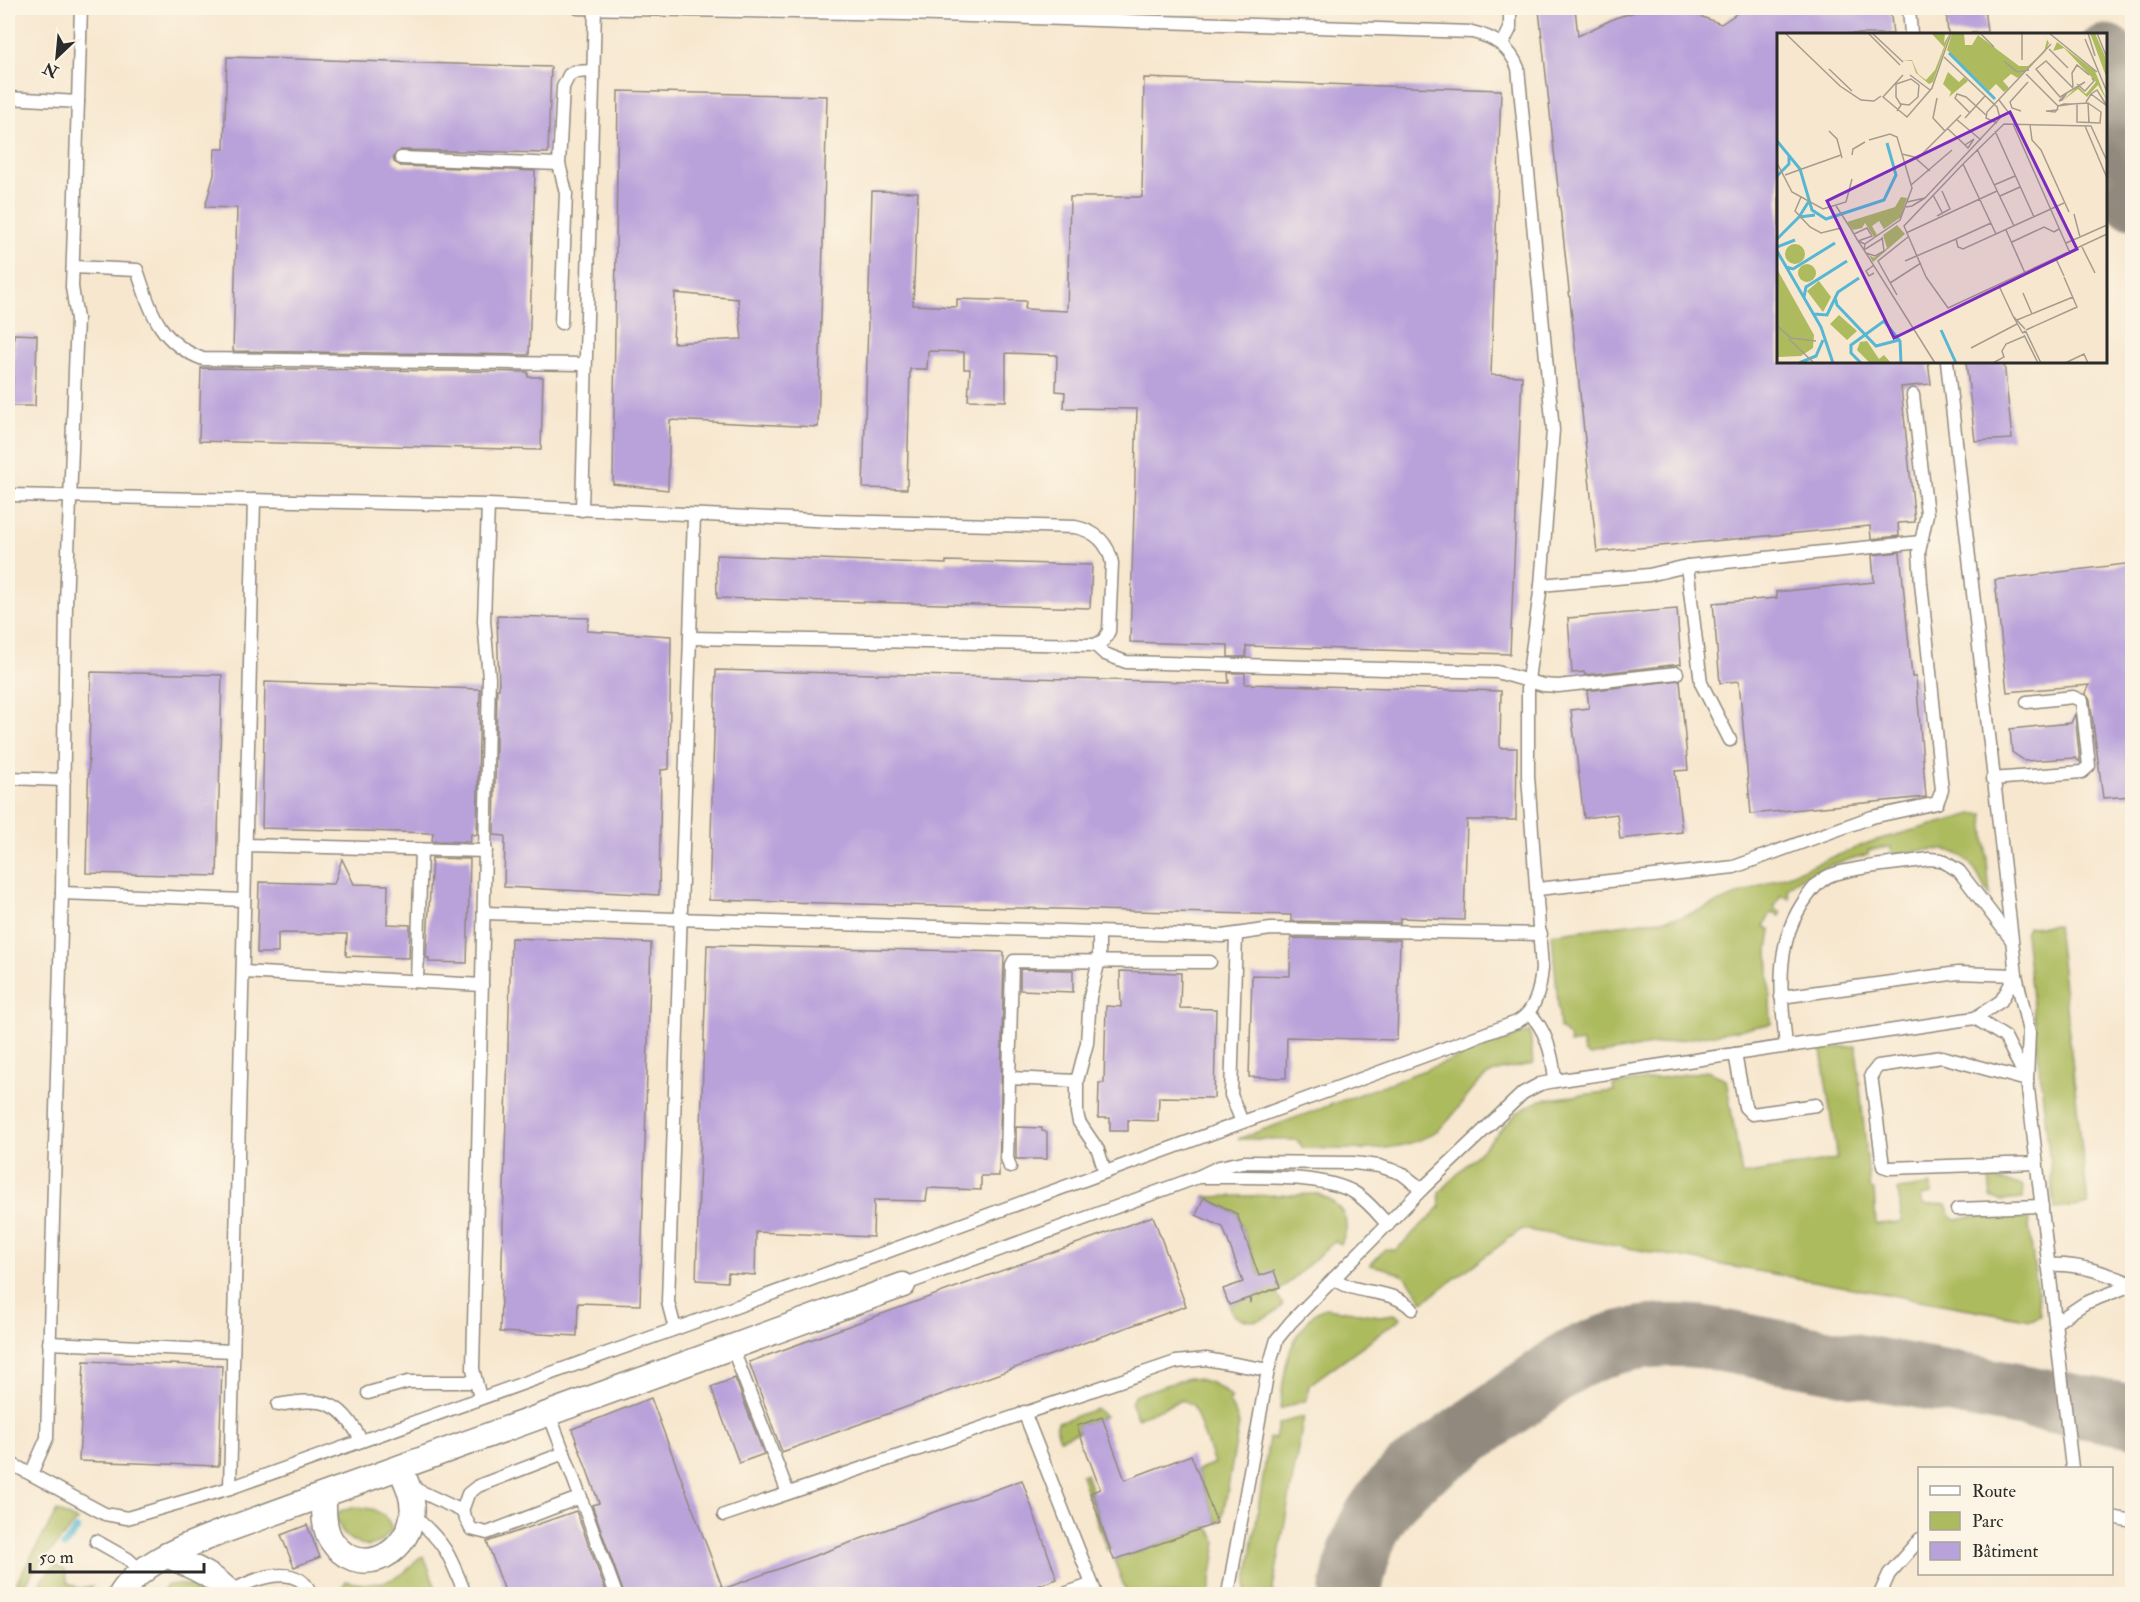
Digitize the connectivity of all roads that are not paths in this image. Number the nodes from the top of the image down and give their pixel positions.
1 (81, 8) edge
2 (578, 8) edge
3 (595, 8) edge
4 (612, 8) edge
5 (1510, 8) edge
6 (1909, 8) edge
7 (704, 9) edge
8 (906, 11) edge
9 (1911, 33) edge
10 (1502, 45) junction
11 (593, 71) junction
12 (8, 98) edge
13 (78, 102) junction
14 (401, 158) dead end
15 (559, 164) junction
16 (73, 267) junction
17 (561, 323) dead end
18 (1947, 363) edge
19 (584, 364) junction
20 (1913, 395) dead end
21 (8, 495) edge
22 (70, 497) junction
23 (254, 501) junction
24 (488, 505) junction
25 (582, 510) junction
26 (694, 515) junction
27 (1921, 542) junction
28 (1687, 566) junction
29 (1540, 585) junction
30 (690, 638) junction
31 (1095, 645) junction
32 (1677, 674) dead end
33 (1528, 680) junction
34 (2027, 702) dead end
35 (1730, 740) dead end
36 (8, 778) edge
37 (1992, 778) junction
38 (64, 780) junction
39 (245, 845) junction
40 (421, 850) junction
41 (486, 851) junction
42 (1538, 889) junction
43 (62, 894) junction
44 (244, 900) junction
45 (485, 913) junction
46 (681, 918) junction
47 (1099, 932) junction
48 (1236, 934) junction
49 (1541, 934) junction
50 (2012, 940) junction
51 (1099, 960) junction
52 (1210, 962) dead end
53 (243, 972) junction
54 (2016, 975) junction
55 (417, 981) junction
56 (482, 985) junction
57 (1781, 997) junction
58 (1530, 1013) junction
59 (1975, 1018) junction
60 (1786, 1046) junction
61 (1735, 1054) junction
62 (1009, 1078) junction
63 (2027, 1080) junction
64 (1077, 1081) junction
65 (1555, 1081) junction
66 (1816, 1105) dead end
67 (1242, 1122) junction
68 (2037, 1163) junction
69 (1010, 1167) dead end
70 (1105, 1172) junction
71 (1198, 1177) junction
72 (1422, 1189) junction
73 (2042, 1206) junction
74 (1957, 1209) dead end
75 (1388, 1225) junction
76 (2048, 1265) junction
77 (1334, 1278) junction
78 (2133, 1284) edge
79 (903, 1285) joint
80 (1412, 1310) dead end
81 (2055, 1323) junction
82 (675, 1329) junction
83 (49, 1343) junction
84 (732, 1347) junction
85 (233, 1351) junction
86 (1268, 1370) junction
87 (475, 1382) junction
88 (368, 1393) dead end
89 (480, 1398) junction
90 (278, 1405) dead end
91 (1024, 1412) junction
92 (549, 1414) junction
93 (361, 1440) junction
94 (564, 1453) junction
95 (8, 1462) edge
96 (2072, 1467) edge
97 (31, 1474) junction
98 (404, 1477) junction
99 (230, 1488) junction
100 (788, 1493) junction
101 (324, 1495) junction
102 (581, 1497) junction
103 (462, 1511) junction
104 (412, 1515) junction
105 (724, 1515) dead end
106 (2113, 1517) edge
107 (2133, 1521) edge
108 (96, 1540) dead end
109 (1918, 1541) edge
110 (166, 1555) junction
111 (142, 1572) junction
112 (1093, 1590) edge
113 (121, 1594) edge
114 (230, 1594) edge
115 (311, 1594) edge
116 (465, 1594) edge
117 (616, 1594) edge
118 (1064, 1594) edge
119 (1228, 1594) edge
120 (1880, 1594) edge

1 - 13 lane
2 - 3 lane
3 - 4 lane
3 - 11 lane
4 - 7 lane
5 - 10 lane
6 - 9 lane
7 - 8 lane
8 - 10 lane
10 - 29 lane
11 - 15 lane
11 - 19 lane
12 - 13 lane
13 - 16 lane
14 - 15 lane
15 - 17 lane
16 - 19 lane
16 - 22 lane
18 - 37 lane
19 - 25 lane
20 - 27 lane
21 - 22 lane
22 - 23 lane
22 - 38 lane
23 - 24 lane
23 - 39 lane
24 - 25 lane
24 - 41 lane
25 - 26 lane
26 - 30 lane
26 - 31 lane
27 - 28 lane
27 - 42 lane
28 - 29 lane
28 - 35 lane
29 - 33 lane
30 - 31 lane
30 - 46 lane
31 - 33 lane
32 - 33 lane
33 - 42 lane
34 - 37 lane
36 - 38 lane
37 - 50 lane
38 - 43 lane
39 - 40 lane
39 - 44 lane
40 - 41 lane
40 - 55 lane
41 - 45 lane
42 - 49 lane
43 - 44 lane
43 - 83 lane
44 - 53 lane
45 - 46 lane
45 - 56 lane
46 - 47 lane
46 - 82 lane
47 - 48 lane
47 - 51 lane
48 - 49 lane
48 - 67 lane
49 - 58 lane
50 - 54 lane
50 - 57 lane
51 - 52 lane
51 - 62 lane
51 - 64 lane
53 - 55 lane
53 - 85 lane
54 - 57 lane
54 - 59 lane
54 - 63 lane
55 - 56 lane
56 - 87 lane
57 - 60 lane
58 - 65 lane
58 - 67 lane
59 - 60 lane
59 - 63 lane
60 - 61 lane
61 - 65 lane
61 - 66 lane
62 - 64 lane
62 - 69 lane
63 - 68 lane
63 - 68 lane
64 - 70 lane
65 - 72 lane
67 - 70 lane
68 - 73 lane
70 - 82 lane
71 - 72 lane
71 - 75 lane
71 - 79 lane
72 - 75 lane
73 - 74 lane
73 - 76 lane
75 - 77 lane
76 - 78 lane
76 - 81 lane
77 - 80 lane
77 - 86 lane
78 - 81 lane
79 - 84 street
81 - 96 lane
82 - 89 lane
83 - 85 lane
83 - 97 lane
84 - 92 street
84 - 100 lane
85 - 99 lane
86 - 91 lane
86 - 119 lane
87 - 88 lane
87 - 89 lane
89 - 93 lane
90 - 93 lane
91 - 100 lane
91 - 112 lane
92 - 94 lane
92 - 98 street
93 - 99 lane
94 - 102 lane
94 - 103 lane
95 - 97 lane
97 - 99 lane
98 - 101 street
98 - 103 lane
98 - 104 street
100 - 105 lane
101 - 104 street
101 - 110 street
102 - 103 lane
102 - 117 lane
104 - 116 lane
106 - 107 lane
108 - 111 lane
109 - 120 lane
110 - 111 street
110 - 114 street
111 - 113 street
112 - 118 lane
114 - 115 lane

